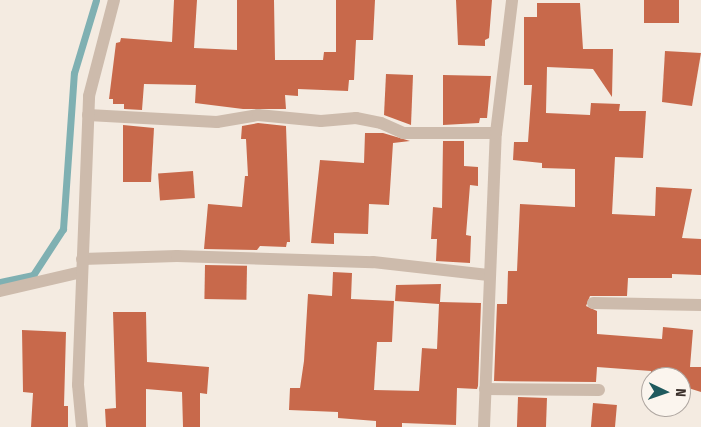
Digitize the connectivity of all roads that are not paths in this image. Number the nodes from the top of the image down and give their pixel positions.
1 (114, 0) edge
2 (512, 0) edge
3 (88, 116) junction
4 (496, 133) junction
5 (82, 259) junction
6 (81, 272) junction
7 (488, 275) junction
8 (0, 291) edge
9 (593, 303) dead end
10 (701, 305) edge
11 (485, 388) junction
12 (598, 390) dead end
13 (82, 427) edge
14 (484, 427) edge

1 - 3 street
2 - 4 street
3 - 4 street
3 - 5 street
4 - 7 street
5 - 6 street
5 - 7 street
6 - 8 street
6 - 13 street
7 - 11 street
9 - 10 street
11 - 12 street
11 - 14 street

